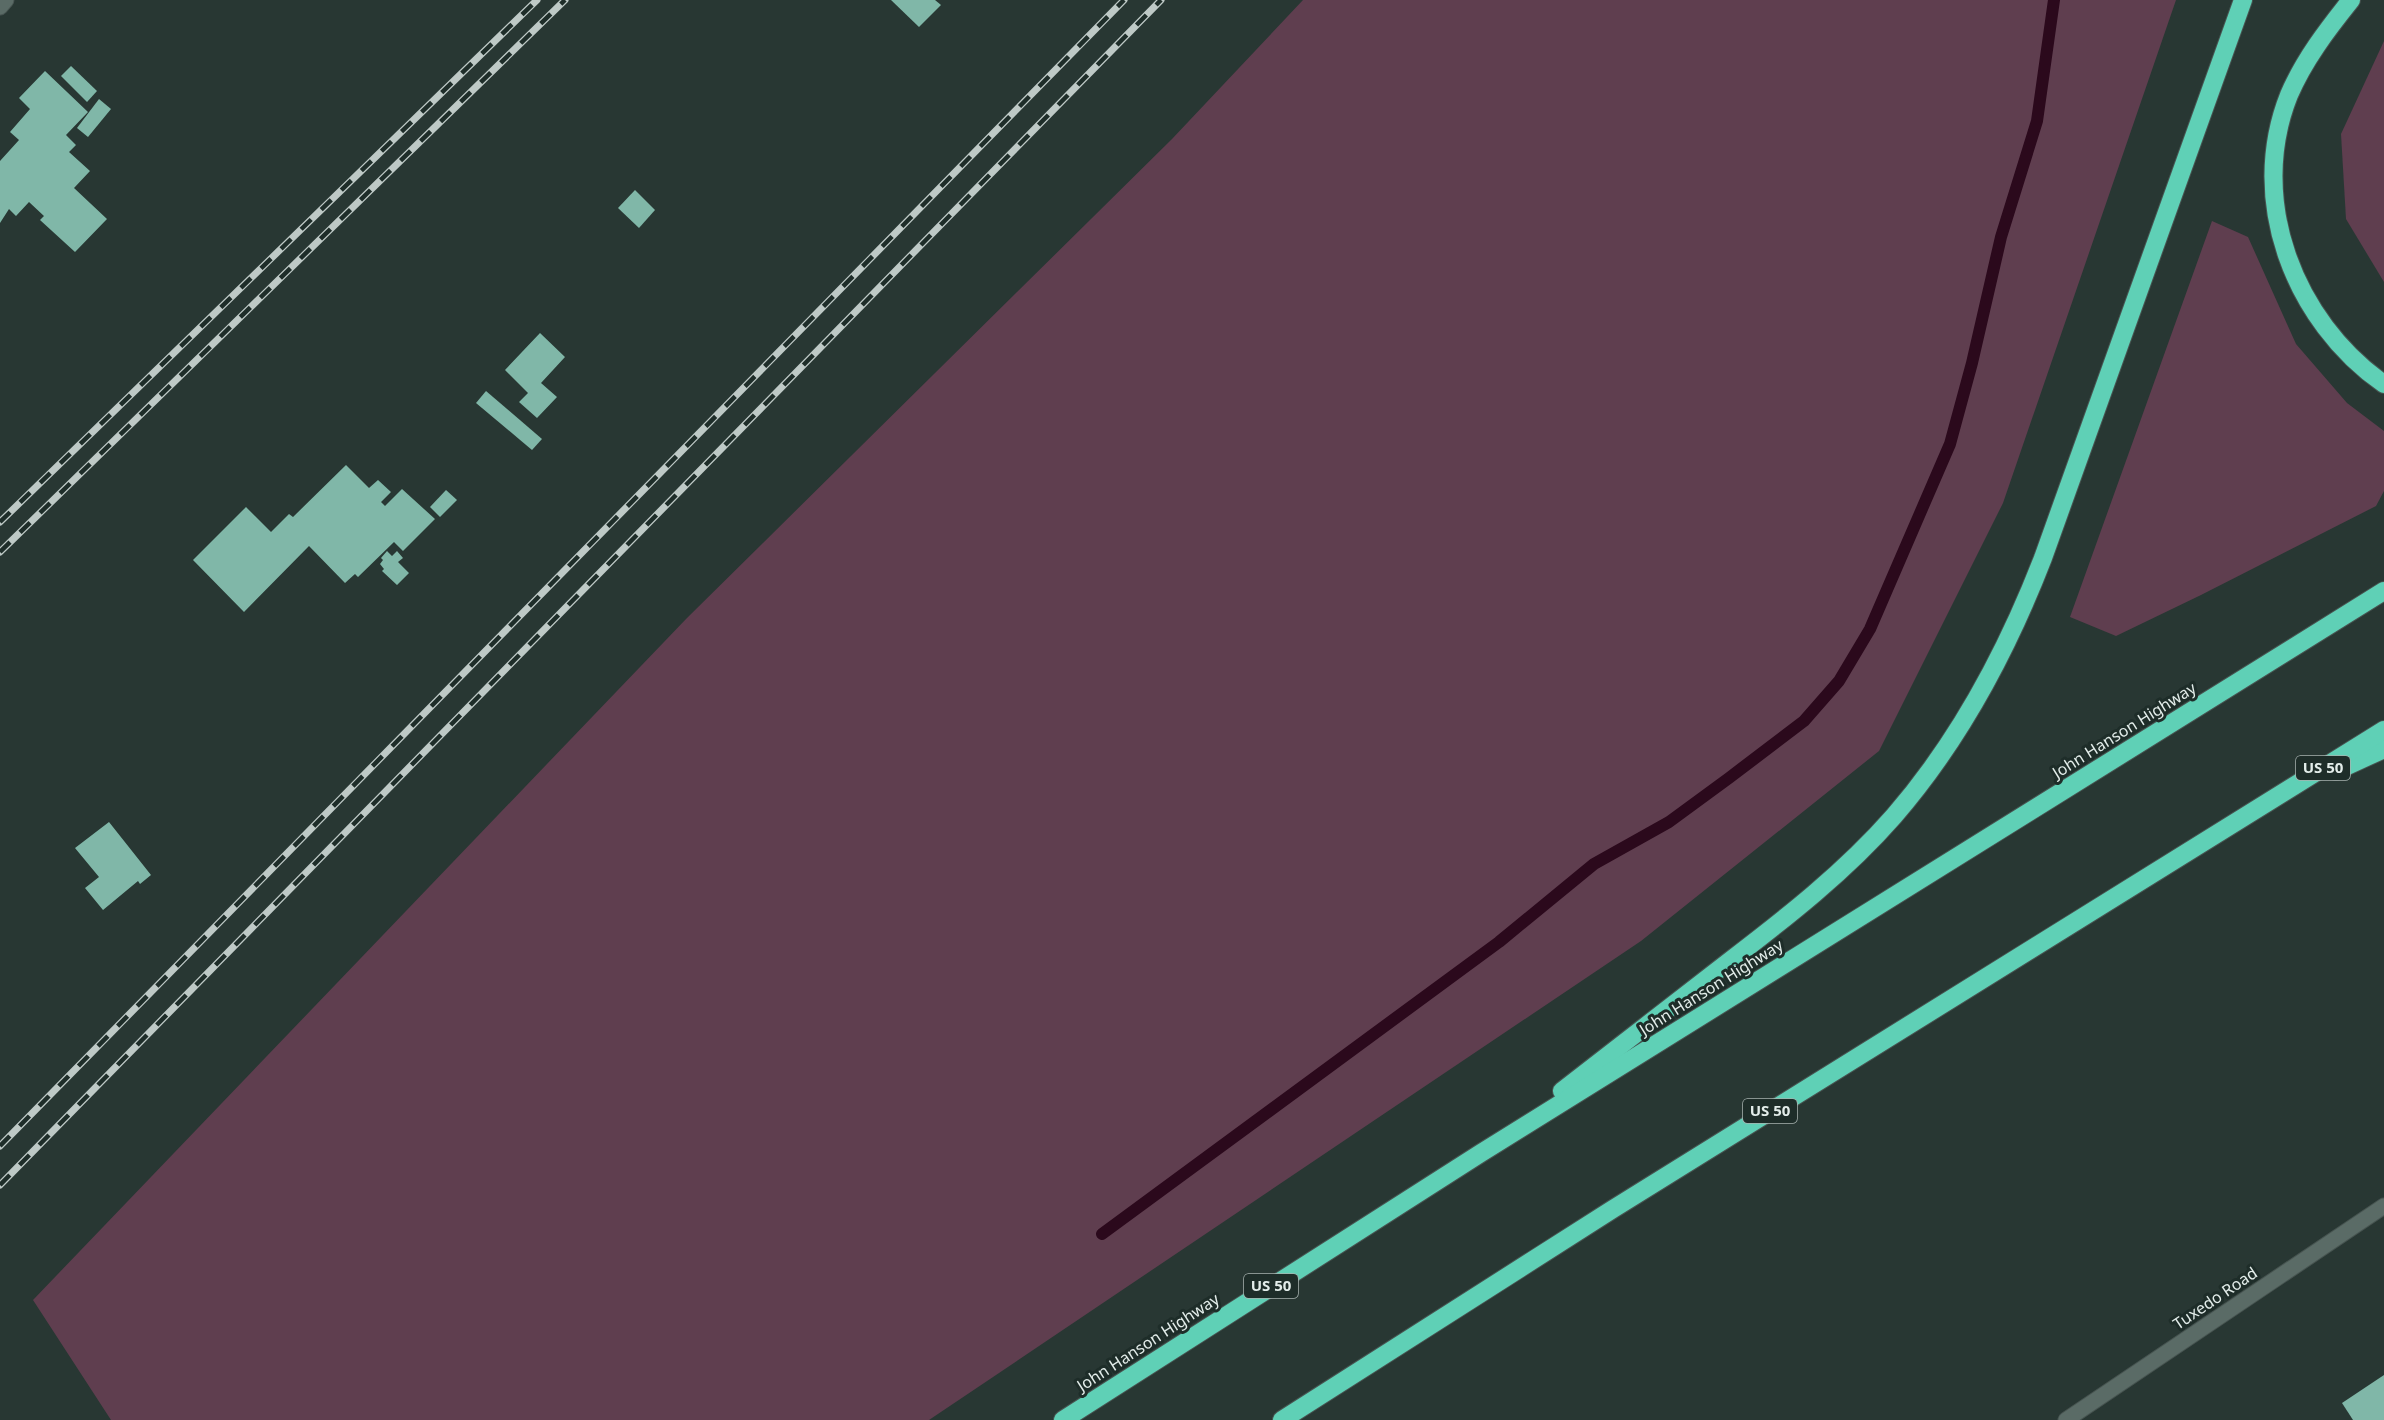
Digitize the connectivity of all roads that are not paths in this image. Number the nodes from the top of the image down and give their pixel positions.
1 (6, 0) edge
2 (2243, 0) edge
3 (2351, 0) edge
4 (0, 7) edge
5 (2384, 384) edge
6 (2384, 591) edge
7 (2384, 730) edge
8 (2384, 749) edge
9 (2261, 806) junction
10 (1481, 1153) junction
11 (2384, 1206) edge
12 (1063, 1420) edge
13 (1282, 1420) edge
14 (2066, 1420) edge

1 - 4 main road
2 - 10 highway
3 - 5 highway
6 - 10 highway, John Hanson Highway / US 50
7 - 9 highway, US 50
8 - 9 highway
9 - 13 highway, US 50
10 - 12 highway, John Hanson Highway / US 50
11 - 14 main road, Tuxedo Road

